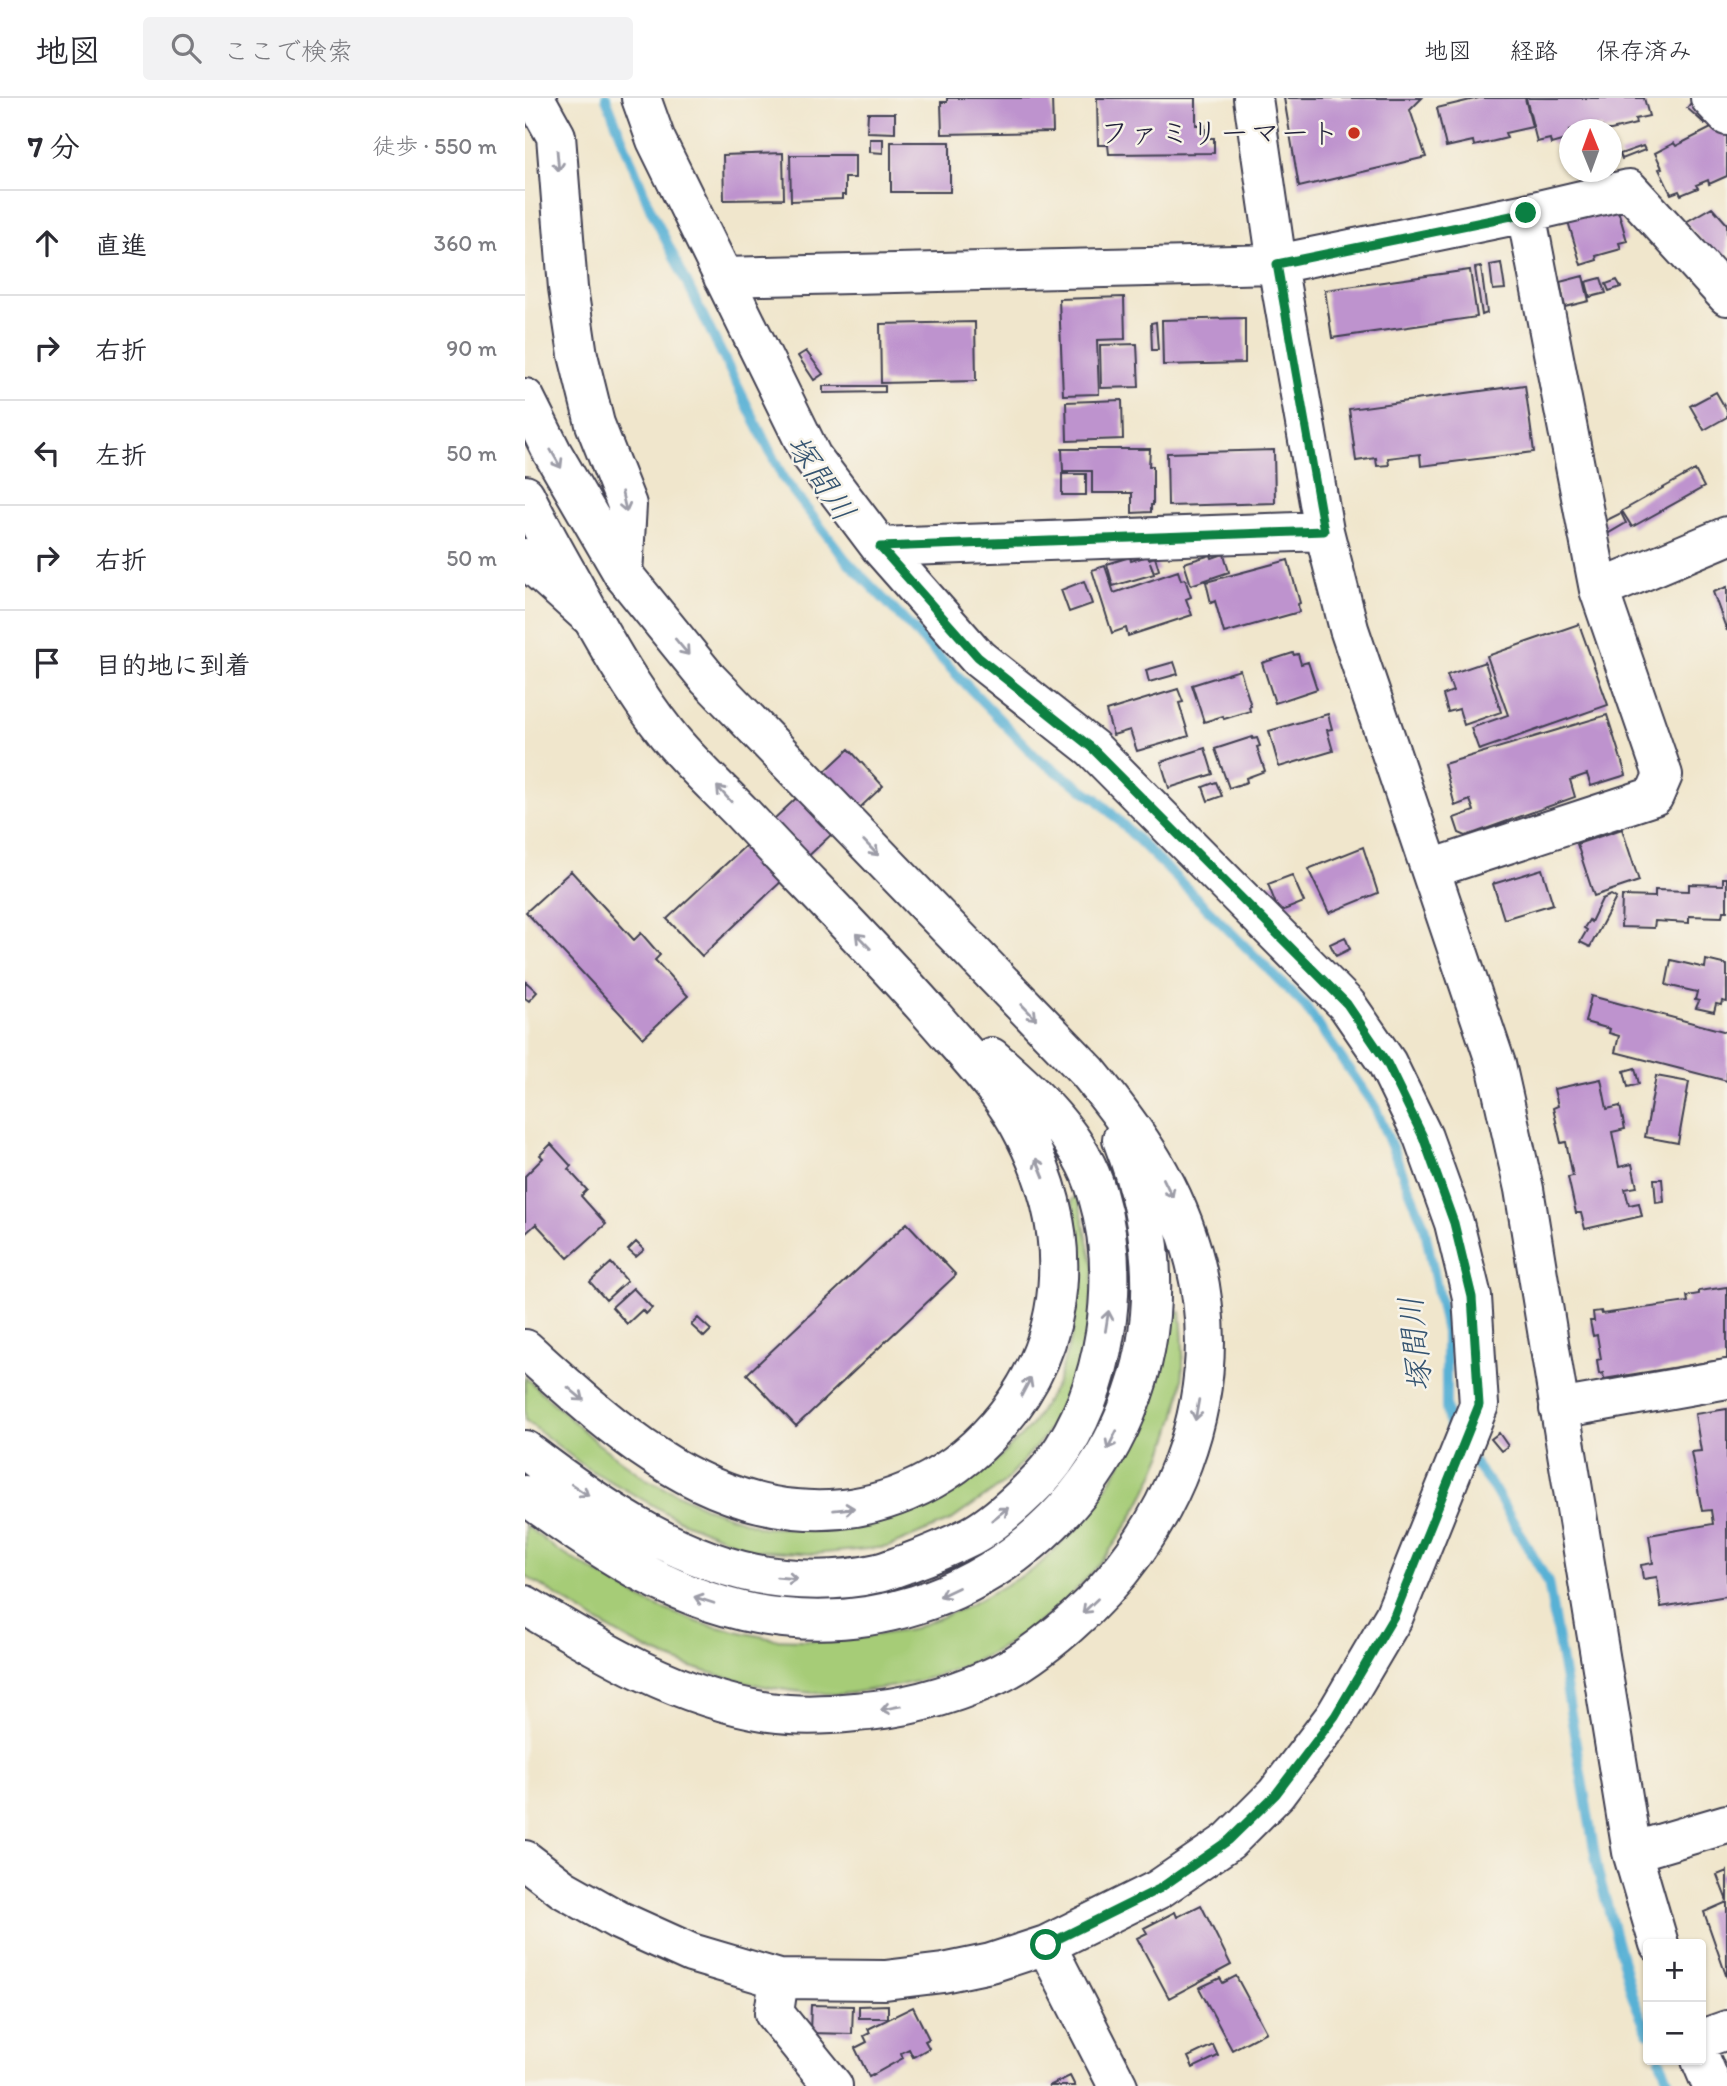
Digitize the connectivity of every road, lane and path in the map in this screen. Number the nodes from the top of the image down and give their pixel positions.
1 (535, 98) edge
2 (641, 98) edge
3 (1253, 98) edge
4 (1710, 98) edge
5 (1727, 116) edge
6 (1526, 213) junction
7 (1277, 264) junction
8 (723, 277) junction
9 (1727, 296) edge
10 (525, 398) edge
11 (525, 495) edge
12 (1324, 531) junction
13 (1727, 536) edge
14 (880, 547) junction
15 (525, 558) edge
16 (623, 574) junction
17 (1599, 590) junction
18 (592, 618) junction
19 (1431, 869) junction
20 (910, 991) junction
21 (1088, 1072) junction
22 (525, 1349) edge
23 (1727, 1380) edge
24 (1559, 1409) junction
25 (525, 1450) edge
26 (525, 1494) edge
27 (525, 1605) edge
28 (1727, 1824) edge
29 (1632, 1852) junction
30 (525, 1860) edge
31 (1658, 1939) edge
32 (1046, 1945) junction
33 (779, 1979) junction
34 (1727, 2030) edge
35 (1706, 2037) edge
36 (1703, 2065) edge
37 (833, 2086) edge
38 (1118, 2086) edge
39 (1712, 2086) edge

1 -> 16 main road
2 - 8 main road
3 - 7 main road
4 - 5 main road
6 - 7 main road
6 - 9 main road
6 - 17 main road
7 - 8 main road
7 - 12 main road
8 - 14 main road
10 -> 16 main road
11 - 18 main road
12 - 14 main road
12 - 19 main road
13 - 17 main road
14 - 32 main road
15 - 18 main road
16 -> 21 main road
17 - 19 main road
20 -> 18 main road
19 - 24 main road
22 -> 20 main road
25 -> 20 main road
21 -> 26 main road
21 -> 27 main road
23 - 24 main road
24 - 29 main road
28 - 29 main road
29 - 31 main road
30 - 33 main road
32 - 33 main road
32 - 38 main road
33 - 37 main road
34 - 35 main road
36 - 39 main road

